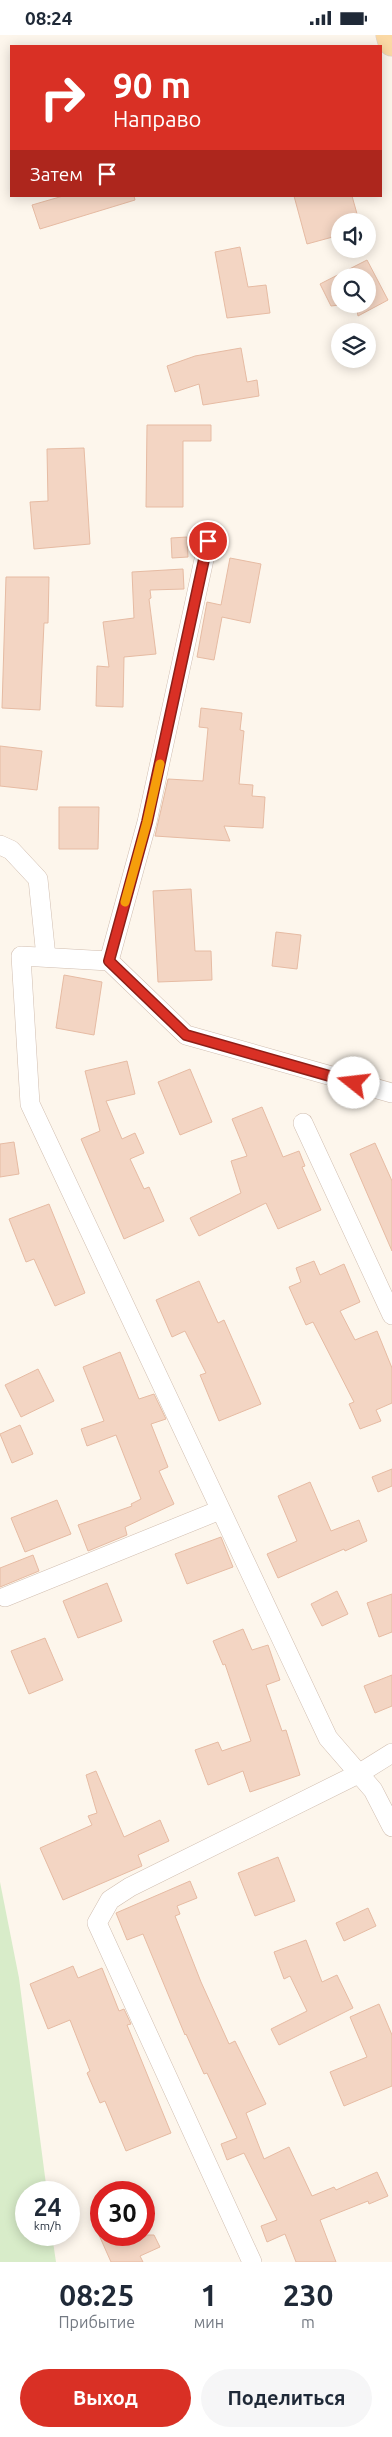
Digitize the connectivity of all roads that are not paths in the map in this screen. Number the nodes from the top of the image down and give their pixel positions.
1 (390, 35) edge
2 (392, 42) edge
3 (208, 541) dead end
4 (0, 845) edge
5 (46, 957) junction
6 (109, 961) junction
7 (392, 1093) edge
8 (303, 1123) dead end
9 (392, 1315) edge
10 (220, 1510) junction
11 (4, 1597) dead end
12 (392, 1753) edge
13 (360, 1773) junction
14 (392, 1827) edge
15 (252, 2262) edge

1 - 2 main road
3 - 6 street
4 - 5 street
5 - 6 street
5 - 10 street
6 - 7 street
8 - 9 street
10 - 11 street
10 - 13 street
12 - 13 street
13 - 14 street
13 - 15 street

